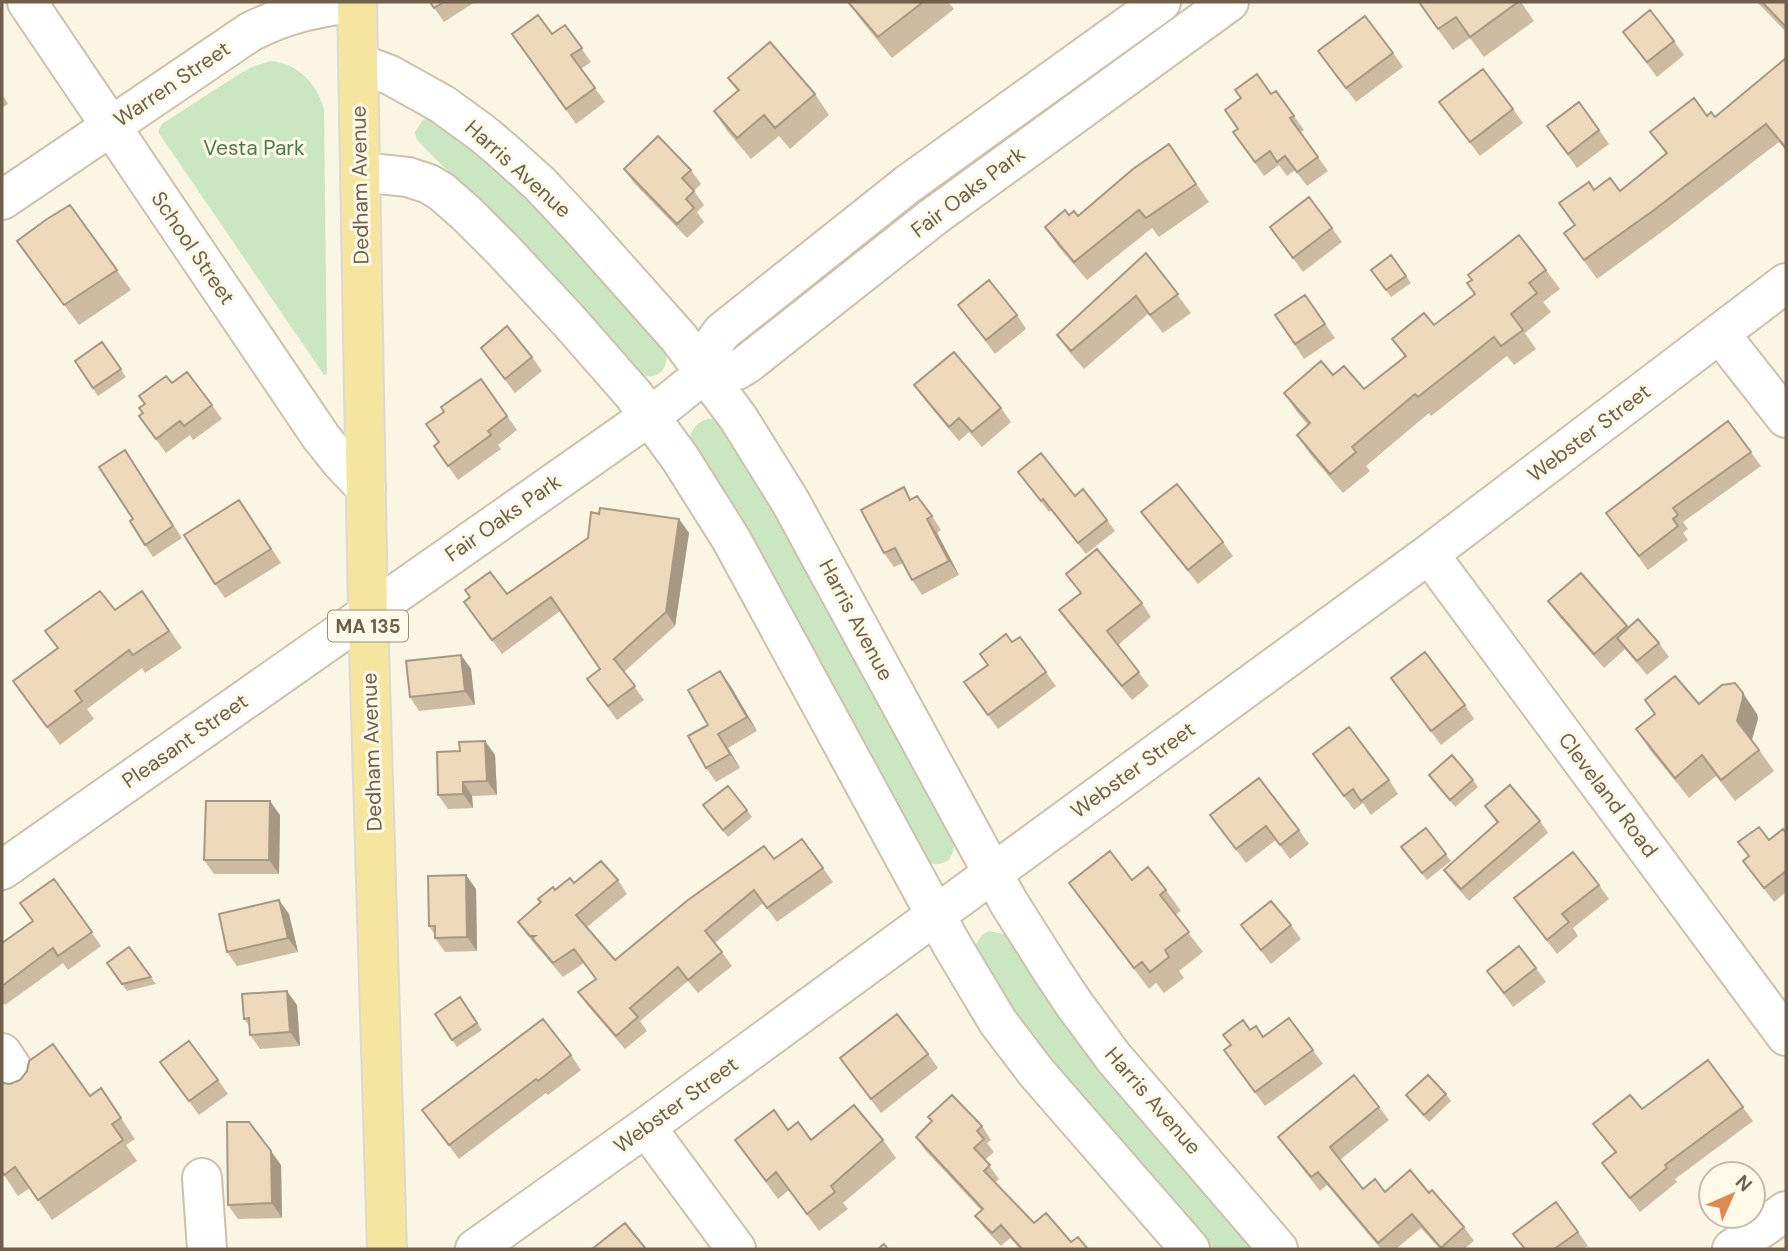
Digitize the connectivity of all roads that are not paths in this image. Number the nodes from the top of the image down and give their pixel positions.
1 (27, 2) edge
2 (357, 2) edge
3 (1161, 2) edge
4 (1229, 2) edge
5 (358, 63) junction
6 (111, 126) junction
7 (360, 172) junction
8 (908, 184) junction
9 (2, 200) edge
10 (933, 217) junction
11 (1786, 284) edge
12 (1720, 334) junction
13 (705, 373) junction
14 (649, 416) junction
15 (1786, 418) edge
16 (366, 488) junction
17 (1429, 554) junction
18 (368, 613) junction
19 (2, 870) edge
20 (992, 873) junction
21 (936, 915) junction
22 (1786, 1036) edge
23 (646, 1127) junction
24 (202, 1178) dead end
25 (1786, 1211) edge
26 (207, 1249) edge
27 (387, 1249) edge
28 (475, 1249) edge
29 (736, 1249) edge
30 (1190, 1249) edge
31 (1278, 1249) edge
32 (1732, 1249) edge

1 - 6 street, School Street
2 - 5 main road, Dedham Avenue / MA 135
2 - 6 street, Warren Street
3 - 8 street, Fair Oaks Park
4 - 10 street, Fair Oaks Park
5 - 7 main road, Dedham Avenue / MA 135
5 - 13 street, Harris Avenue
6 - 9 street, Warren Street
6 - 16 street, School Street
7 - 14 street
7 - 16 main road, Dedham Avenue / MA 135
8 - 10 street
8 - 13 street, Fair Oaks Park
10 - 13 street, Fair Oaks Park
11 - 12 street, Webster Street
12 - 15 street
12 - 17 street, Webster Street
13 - 14 street, Fair Oaks Park
13 - 20 street, Harris Avenue
14 - 18 street, Fair Oaks Park
14 - 21 street
16 - 18 main road, Dedham Avenue / MA 135
17 - 20 street, Webster Street
17 - 22 street, Cleveland Road
18 - 19 street, Pleasant Street
18 - 27 main road, Dedham Avenue / MA 135
20 - 21 street, Webster Street
20 - 31 street, Harris Avenue
21 - 23 street, Webster Street
21 - 30 street
23 - 28 street, Webster Street
23 - 29 street
24 - 26 street
25 - 32 street

